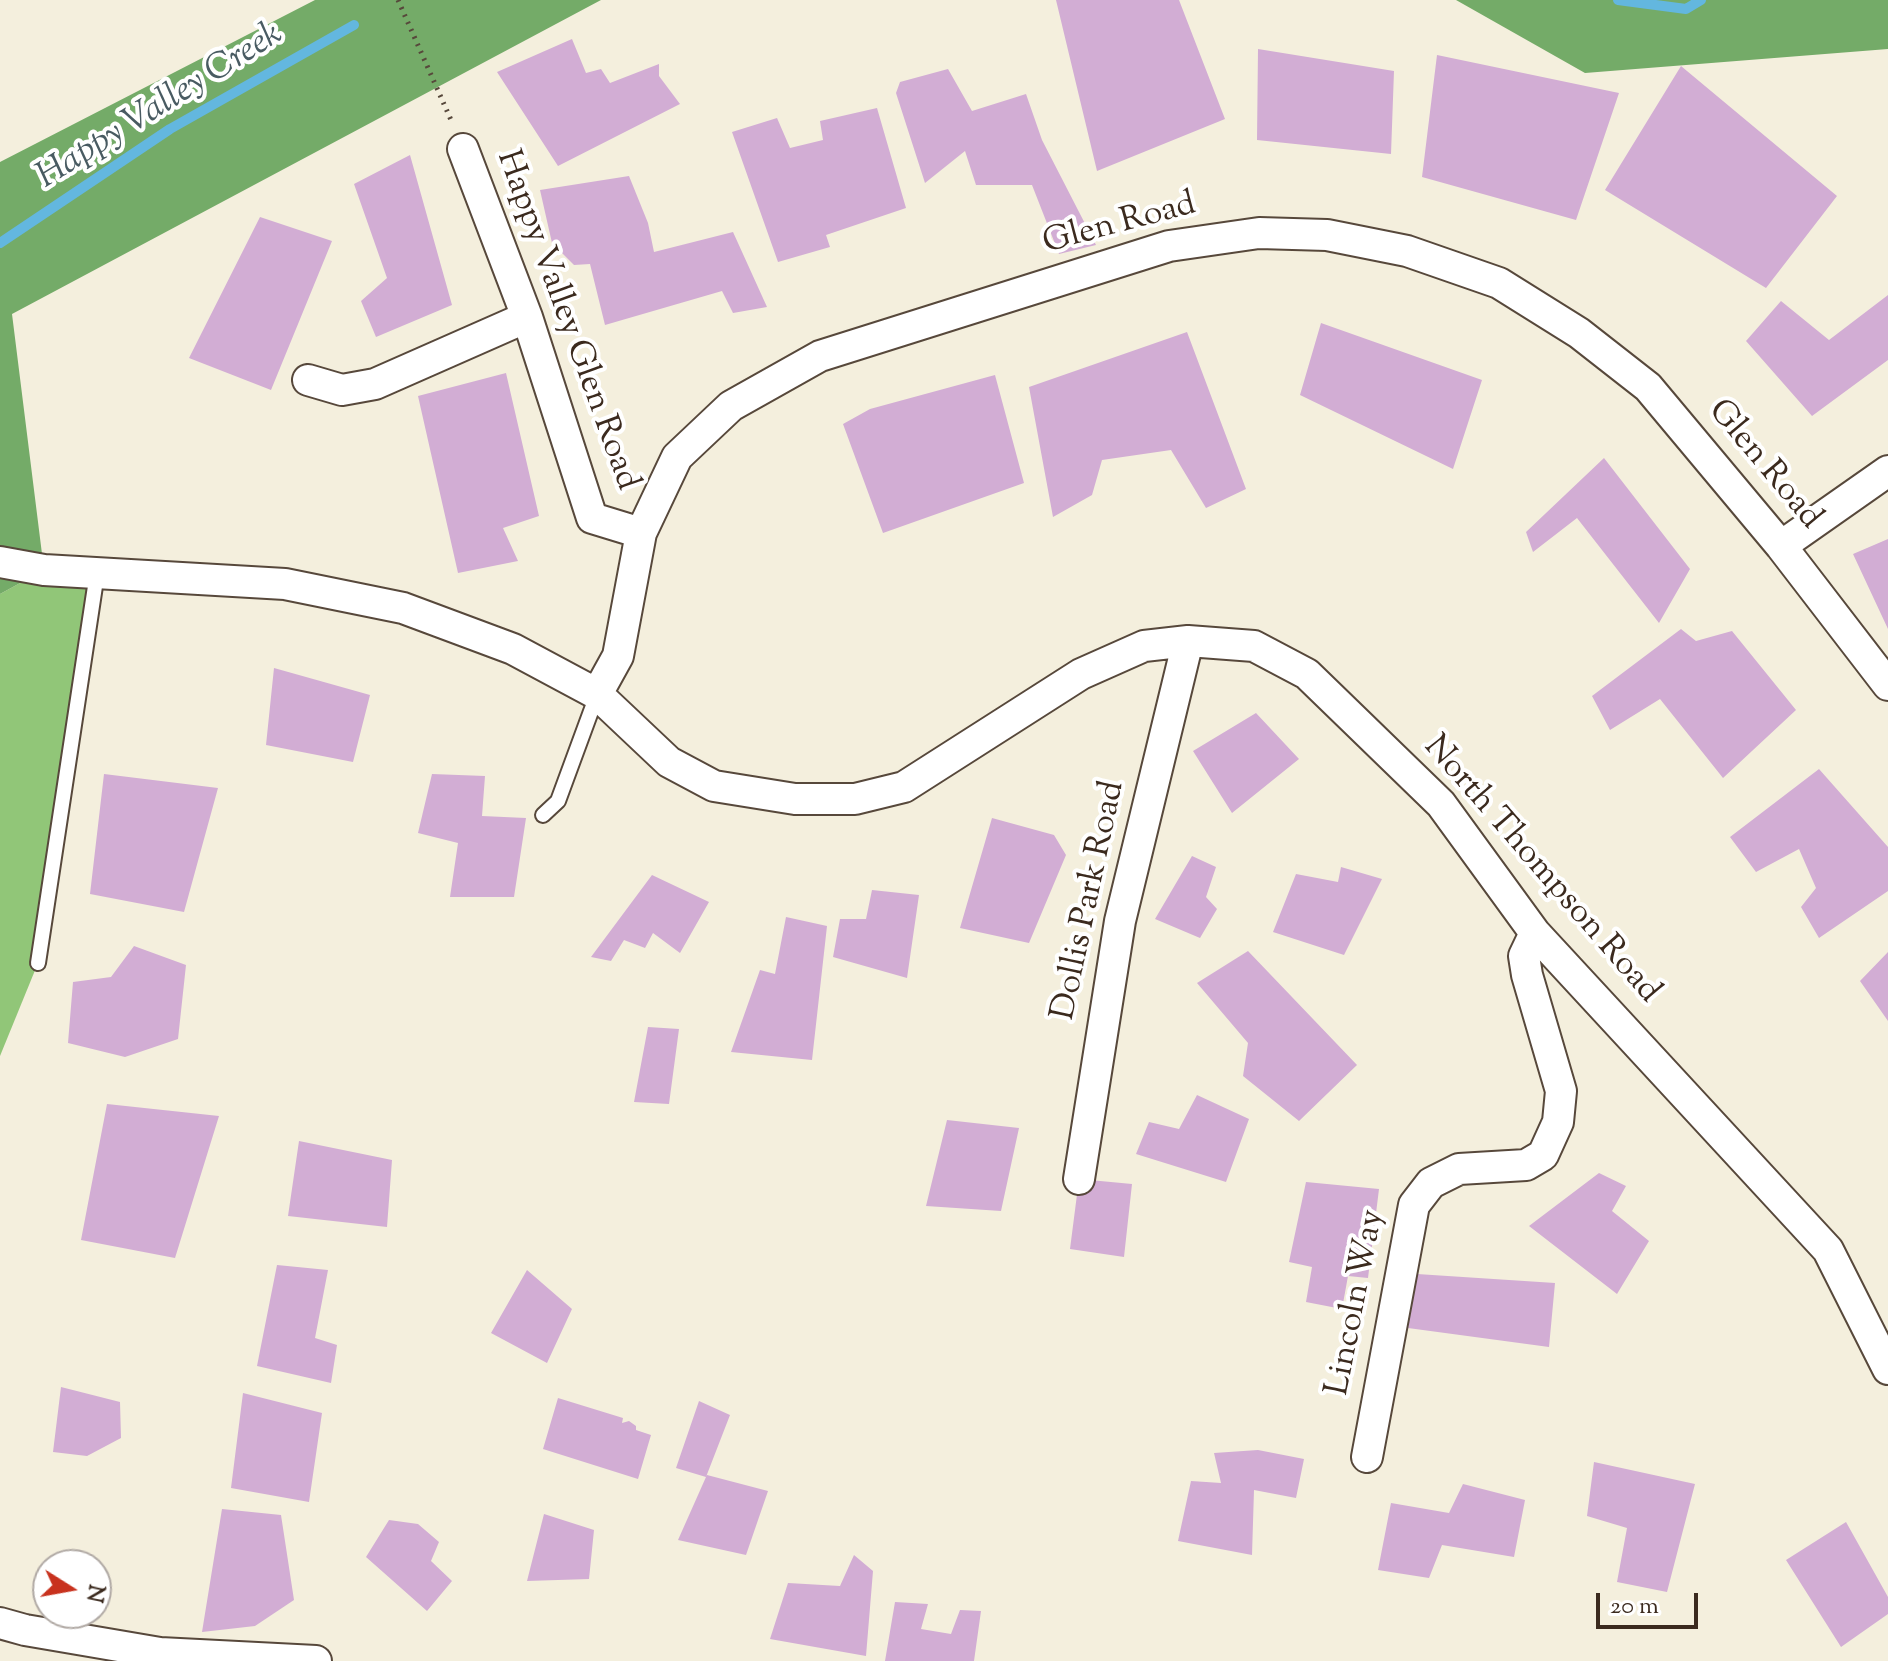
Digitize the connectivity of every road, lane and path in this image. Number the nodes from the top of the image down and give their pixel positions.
1 (398, 0) edge
2 (463, 149) joint
3 (527, 317) junction
4 (308, 380) dead end
5 (1888, 471) edge
6 (641, 533) junction
7 (1781, 546) junction
8 (0, 562) edge
9 (97, 573) junction
10 (1188, 641) junction
11 (1888, 685) edge
12 (597, 694) junction
13 (543, 815) dead end
14 (1535, 933) junction
15 (38, 963) dead end
16 (1079, 1179) dead end
17 (1888, 1369) edge
18 (1367, 1457) dead end
19 (0, 1623) edge
20 (316, 1661) edge

1 - 2 path
2 - 3 street, Happy Valley Glen Road
3 - 4 street
3 - 6 street, Happy Valley Glen Road
5 - 7 street
6 - 7 street, Glen Road
6 - 12 street, Glen Road
7 - 11 street, Glen Road
8 - 9 street, North Thompson Road
9 - 12 street, North Thompson Road
9 - 15 lane
10 - 12 street, North Thompson Road
10 - 14 street, North Thompson Road
10 - 16 street, Dollis Park Road
12 - 13 lane
14 - 17 street, North Thompson Road
14 - 18 street, Lincoln Way
19 - 20 street

